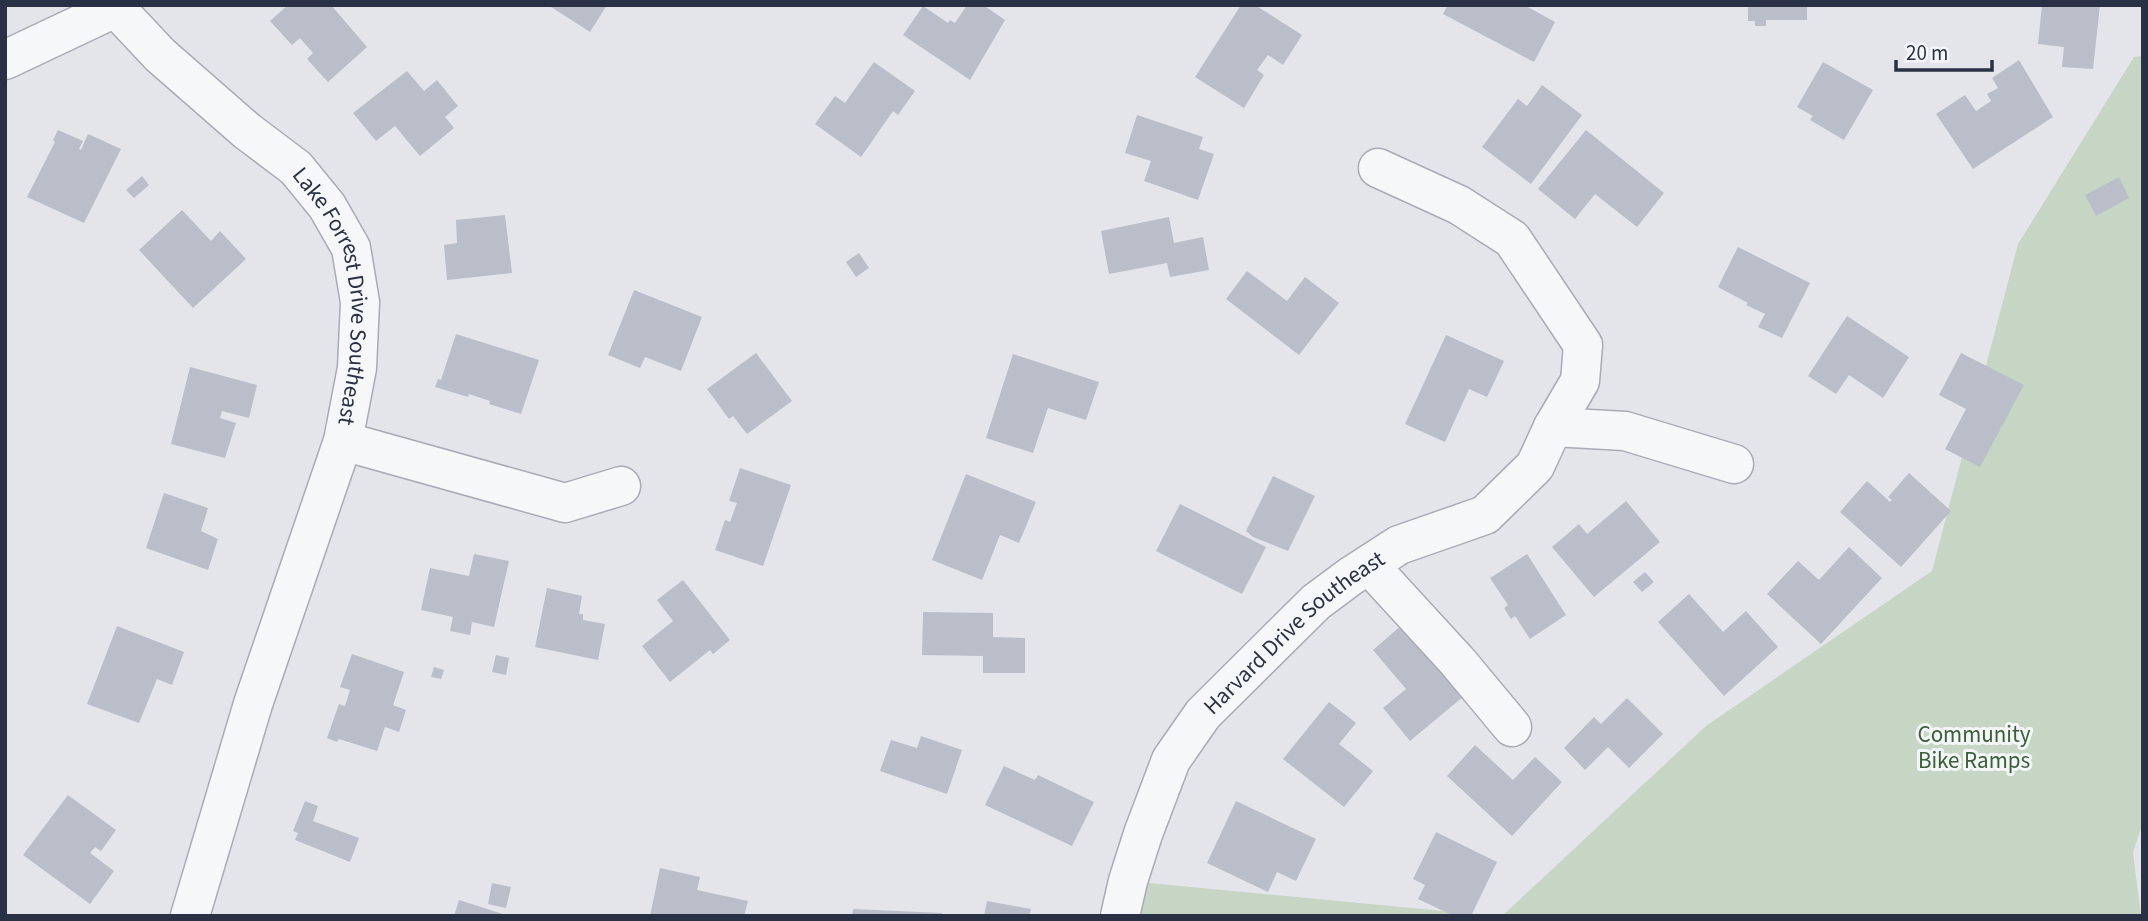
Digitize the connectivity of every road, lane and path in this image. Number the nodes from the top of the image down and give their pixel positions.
1 (114, 6) edge
2 (5, 61) edge
3 (1378, 168) dead end
4 (1553, 427) junction
5 (344, 441) junction
6 (1734, 464) dead end
7 (621, 486) dead end
8 (1369, 565) junction
9 (1512, 727) dead end
10 (201, 911) edge
11 (1120, 916) edge

1 - 2 street
1 - 5 street, Lake Forrest Drive Southeast
3 - 4 street, Harvard Drive Southeast
4 - 6 street
4 - 8 street, Harvard Drive Southeast
5 - 7 street
5 - 10 street, Lake Forrest Drive Southeast
8 - 9 street
8 - 11 street, Harvard Drive Southeast

